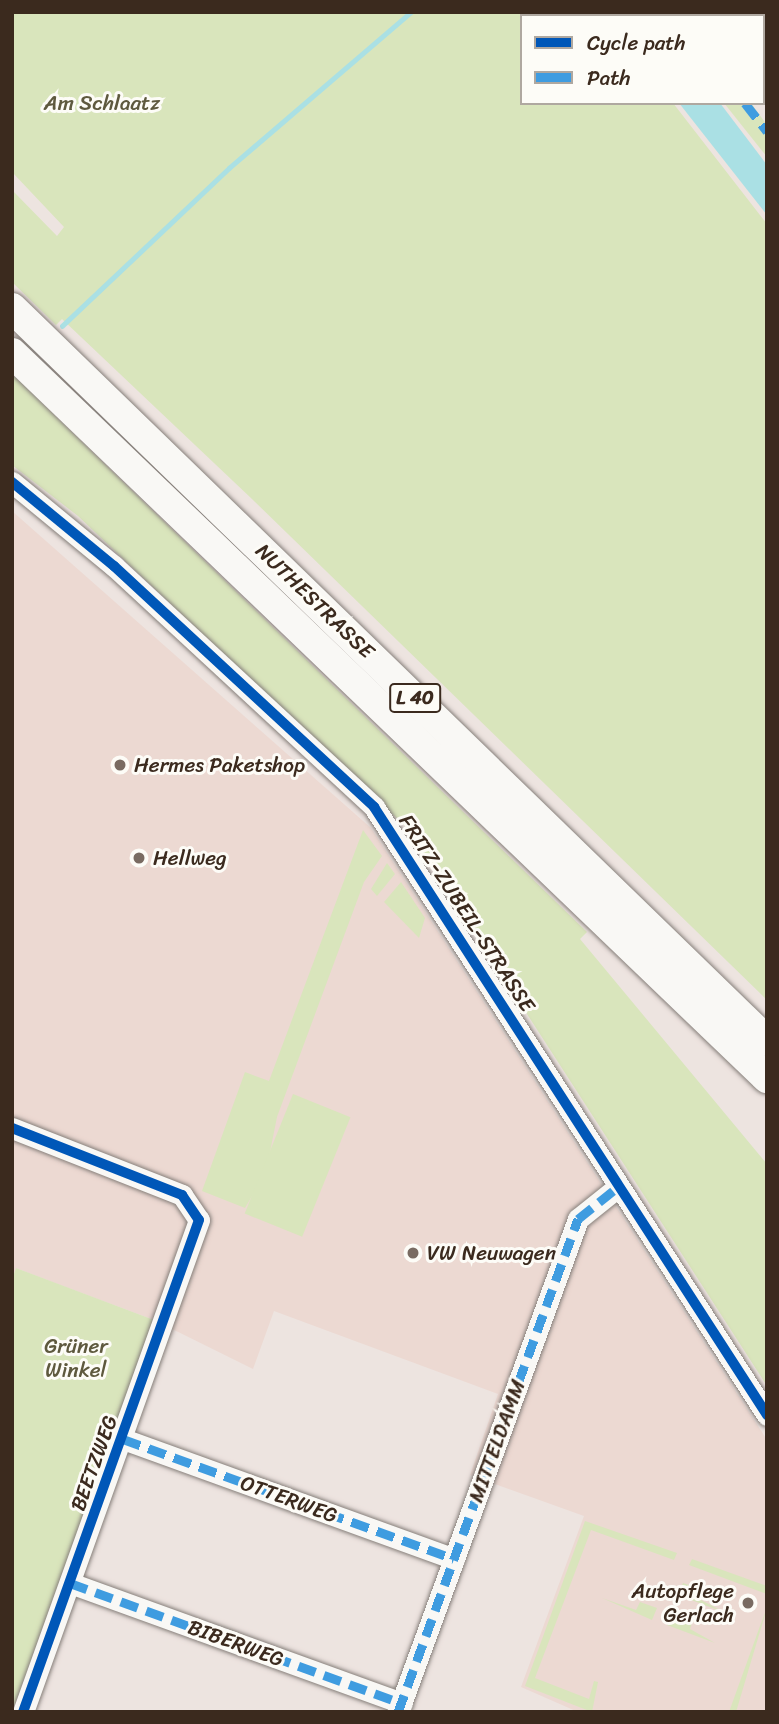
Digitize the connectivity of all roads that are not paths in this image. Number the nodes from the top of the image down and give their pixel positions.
1 (12, 308) edge
2 (12, 353) edge
3 (14, 488) edge
4 (767, 1041) edge
5 (767, 1078) edge
6 (12, 1128) edge
7 (618, 1187) junction
8 (767, 1415) edge
9 (123, 1439) junction
10 (454, 1559) junction
11 (70, 1583) junction
12 (400, 1707) edge
13 (23, 1712) edge

1 - 4 highway, NUTHESTRASSE / L 40
2 - 5 highway, NUTHESTRASSE / L 40
3 - 7 street, FRITZ-ZUBEIL-STRASSE
6 - 9 street, BEETZWEG
7 - 8 street, FRITZ-ZUBEIL-STRASSE
7 - 10 street, MITTELDAMM
9 - 10 street, OTTERWEG
9 - 11 street, BEETZWEG
10 - 12 street, MITTELDAMM
11 - 12 street, BIBERWEG
11 - 13 street, BEETZWEG

